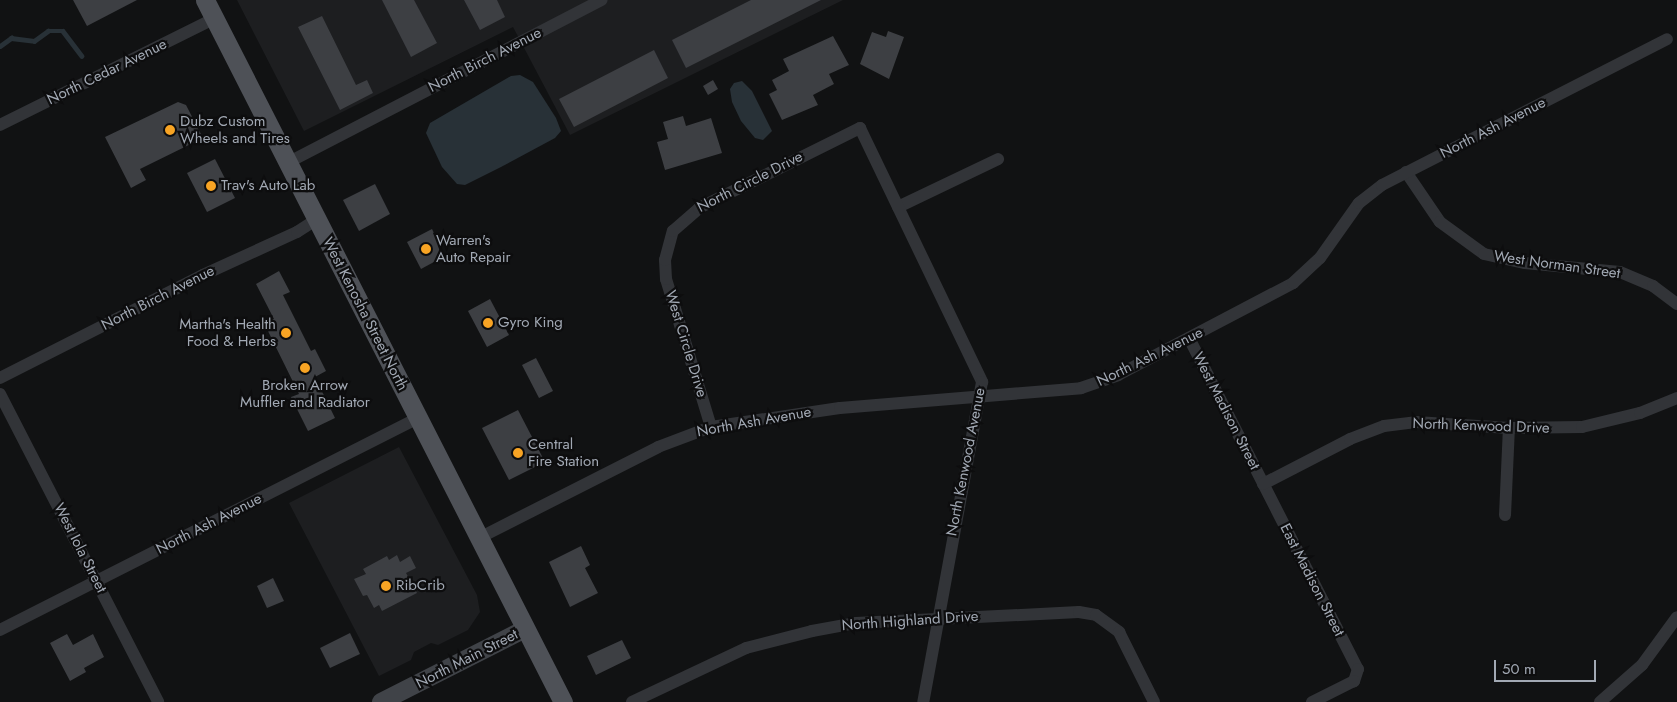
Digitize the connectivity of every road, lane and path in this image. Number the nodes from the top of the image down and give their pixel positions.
1 (205, 0) edge
2 (601, 0) edge
3 (214, 18) junction
4 (1667, 39) dead end
5 (0, 125) edge
6 (860, 128) joint
7 (998, 158) dead end
8 (288, 162) junction
9 (1406, 172) junction
10 (898, 207) junction
11 (317, 219) junction
12 (665, 260) joint
13 (1677, 304) edge
14 (1188, 338) junction
15 (0, 378) edge
16 (0, 394) edge
17 (979, 396) junction
18 (1676, 402) edge
19 (418, 418) junction
20 (711, 427) junction
21 (1509, 428) junction
22 (1263, 484) junction
23 (1505, 515) dead end
24 (479, 538) junction
25 (97, 580) junction
26 (1677, 617) edge
27 (938, 618) junction
28 (525, 629) junction
29 (0, 630) edge
30 (158, 702) edge
31 (381, 702) edge
32 (563, 702) edge
33 (632, 702) edge
34 (922, 702) edge
35 (1154, 702) edge
36 (1312, 702) edge
37 (1600, 702) edge

1 - 3 main road, West Kenosha Street North
2 - 8 street, North Birch Avenue
3 - 5 street, North Cedar Avenue
3 - 8 main road, West Kenosha Street North
4 - 9 street, North Ash Avenue
6 - 10 street, North Kenwood Avenue
6 - 12 street, North Circle Drive
7 - 10 street
8 - 11 main road, West Kenosha Street North
9 - 13 street, West Norman Street
9 - 14 street, North Ash Avenue
10 - 17 street, North Kenwood Avenue
11 - 15 street, North Birch Avenue
11 - 19 main road, West Kenosha Street North
12 - 20 street, West Circle Drive
14 - 17 street, North Ash Avenue
14 - 22 street, West Madison Street
16 - 25 street, West Iola Street
17 - 20 street, North Ash Avenue
17 - 27 street, North Kenwood Avenue
18 - 21 street, North Kenwood Drive
19 - 24 main road, West Kenosha Street North
19 - 25 street, North Ash Avenue
20 - 24 street, North Ash Avenue
21 - 22 street, North Kenwood Drive
21 - 23 street
22 - 36 street, East Madison Street
24 - 28 main road, West Kenosha Street North
25 - 29 street, North Ash Avenue
25 - 30 street, West Iola Street
26 - 37 street
27 - 33 street, North Highland Drive
27 - 34 street, North Kenwood Avenue
27 - 35 street, North Highland Drive
28 - 31 main road, North Main Street
28 - 32 main road, West Kenosha Street North

